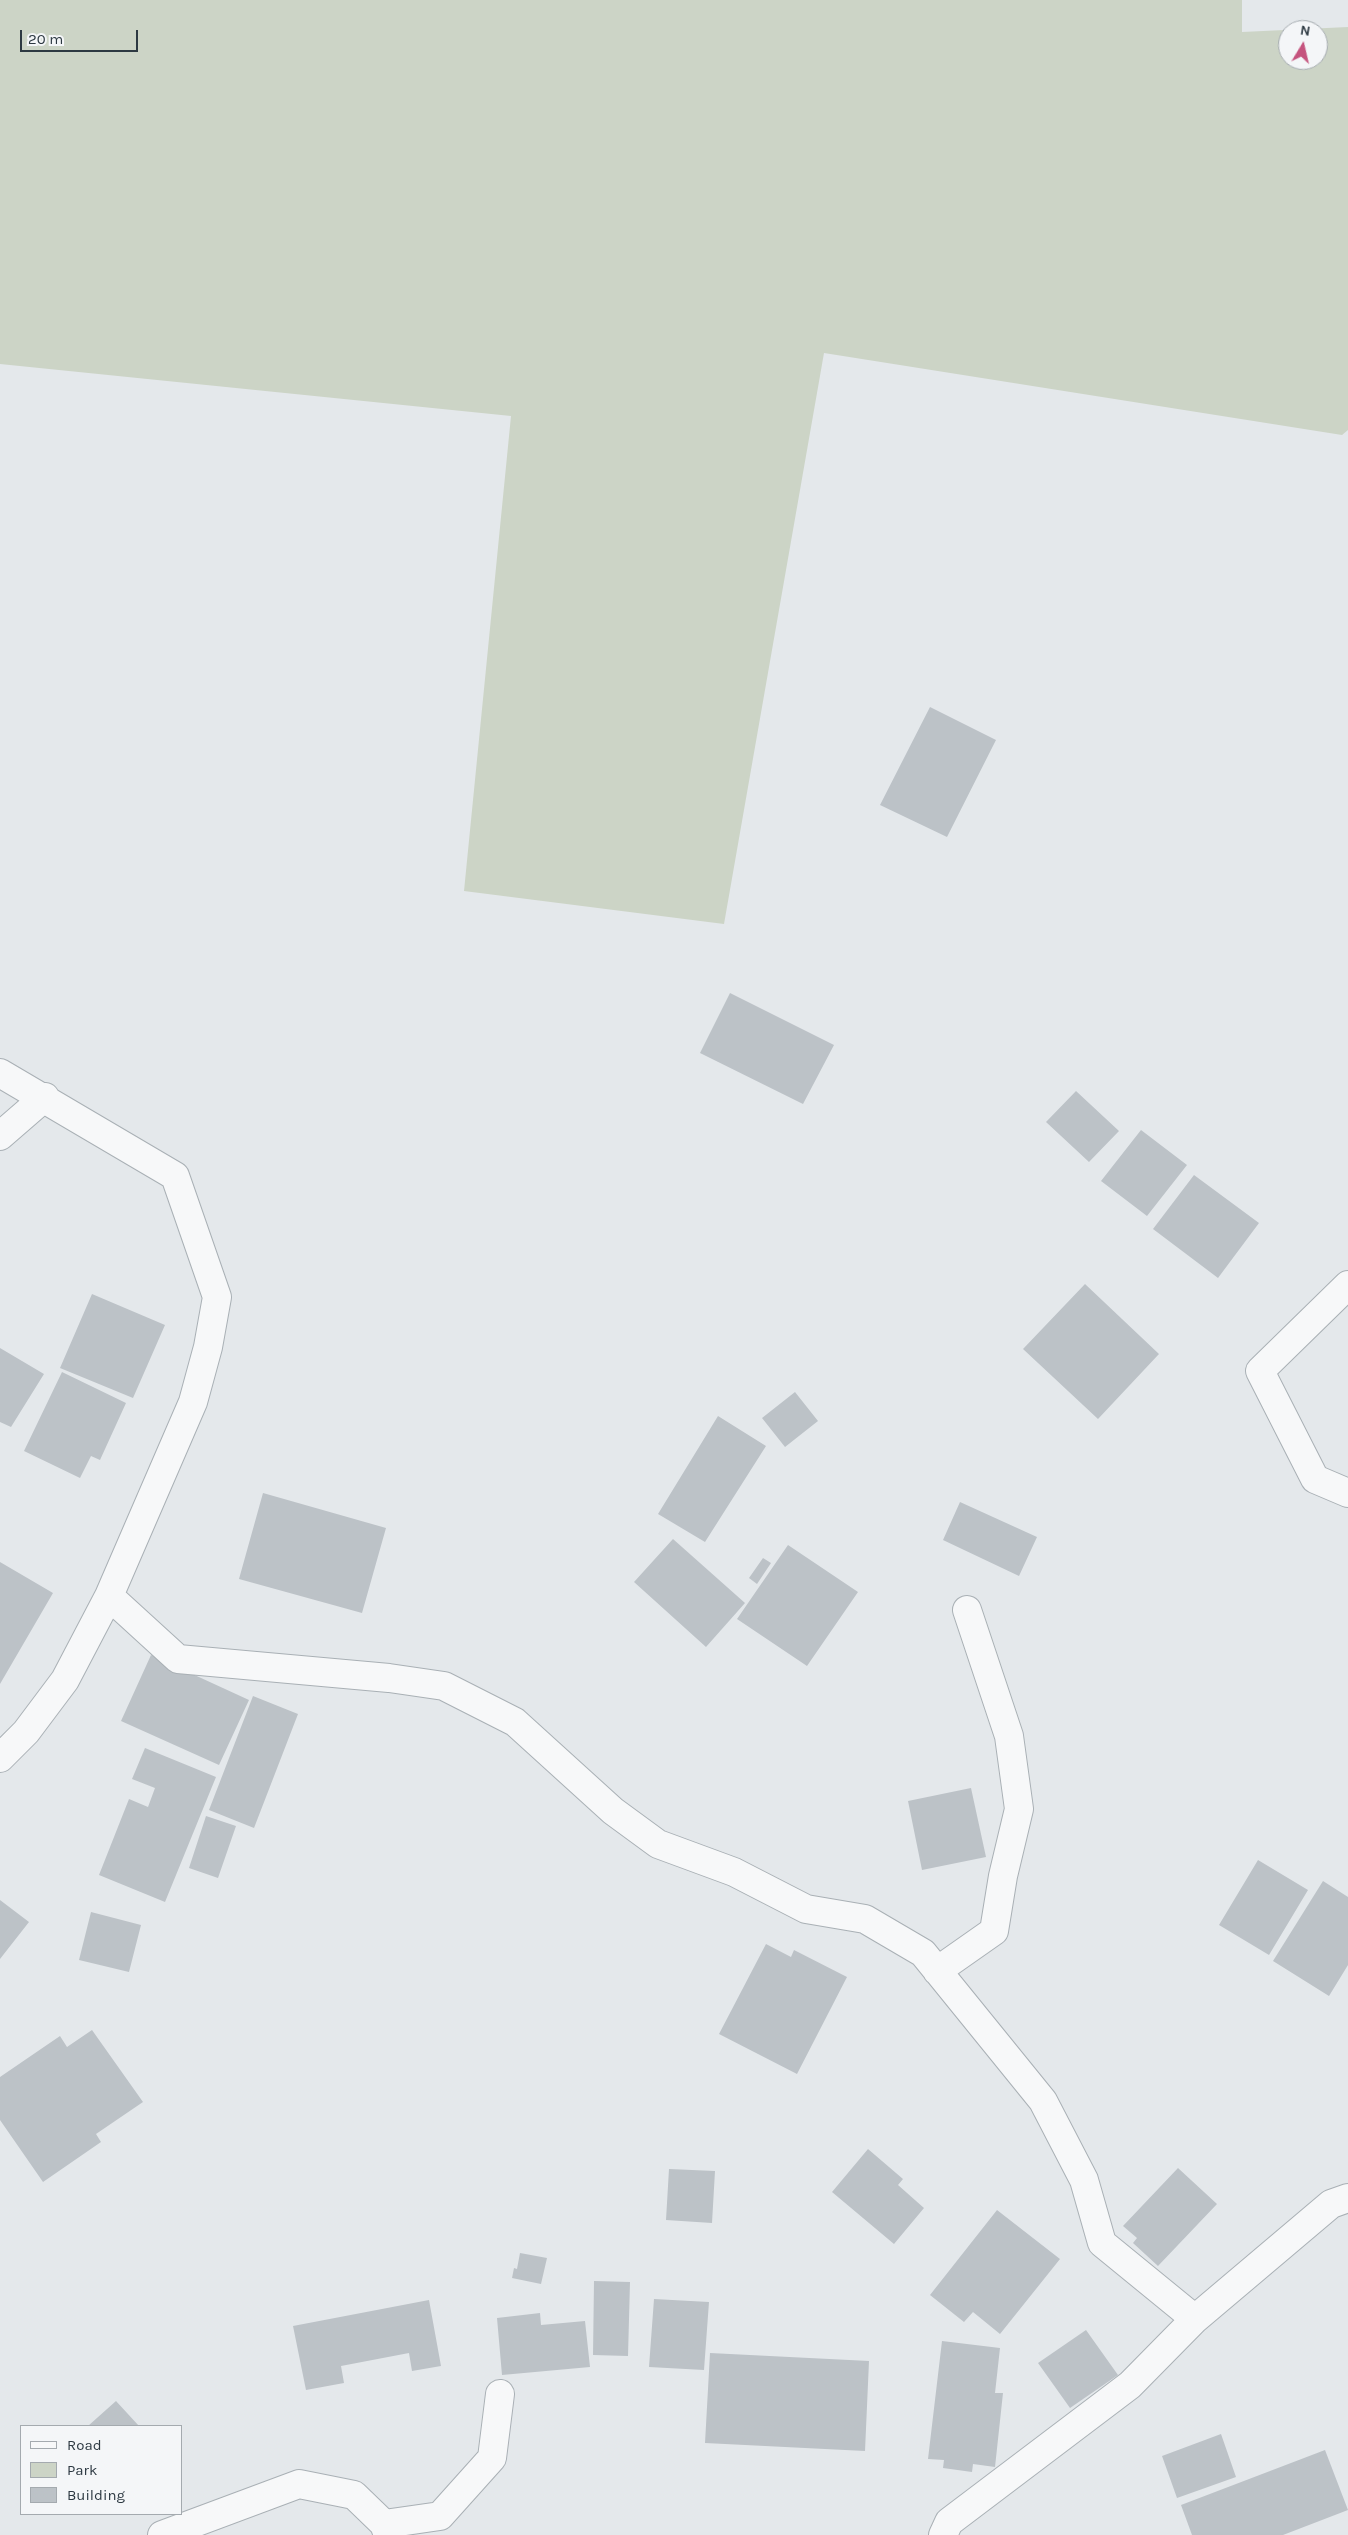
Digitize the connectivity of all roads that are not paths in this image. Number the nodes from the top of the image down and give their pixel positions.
1 (0, 1073) edge
2 (45, 1097) junction
3 (0, 1136) edge
4 (1348, 1285) edge
5 (1348, 1492) edge
6 (109, 1596) junction
7 (967, 1610) dead end
8 (0, 1758) edge
9 (937, 1971) junction
10 (1348, 2198) edge
11 (1195, 2319) junction
12 (500, 2394) dead end
13 (386, 2529) edge
14 (162, 2535) edge
15 (943, 2535) edge

1 - 2 street
2 - 3 street
2 - 6 street
4 - 5 street
6 - 8 street
6 - 9 street
7 - 9 street
9 - 11 street
10 - 11 street
11 - 15 street
12 - 13 street
13 - 14 street

